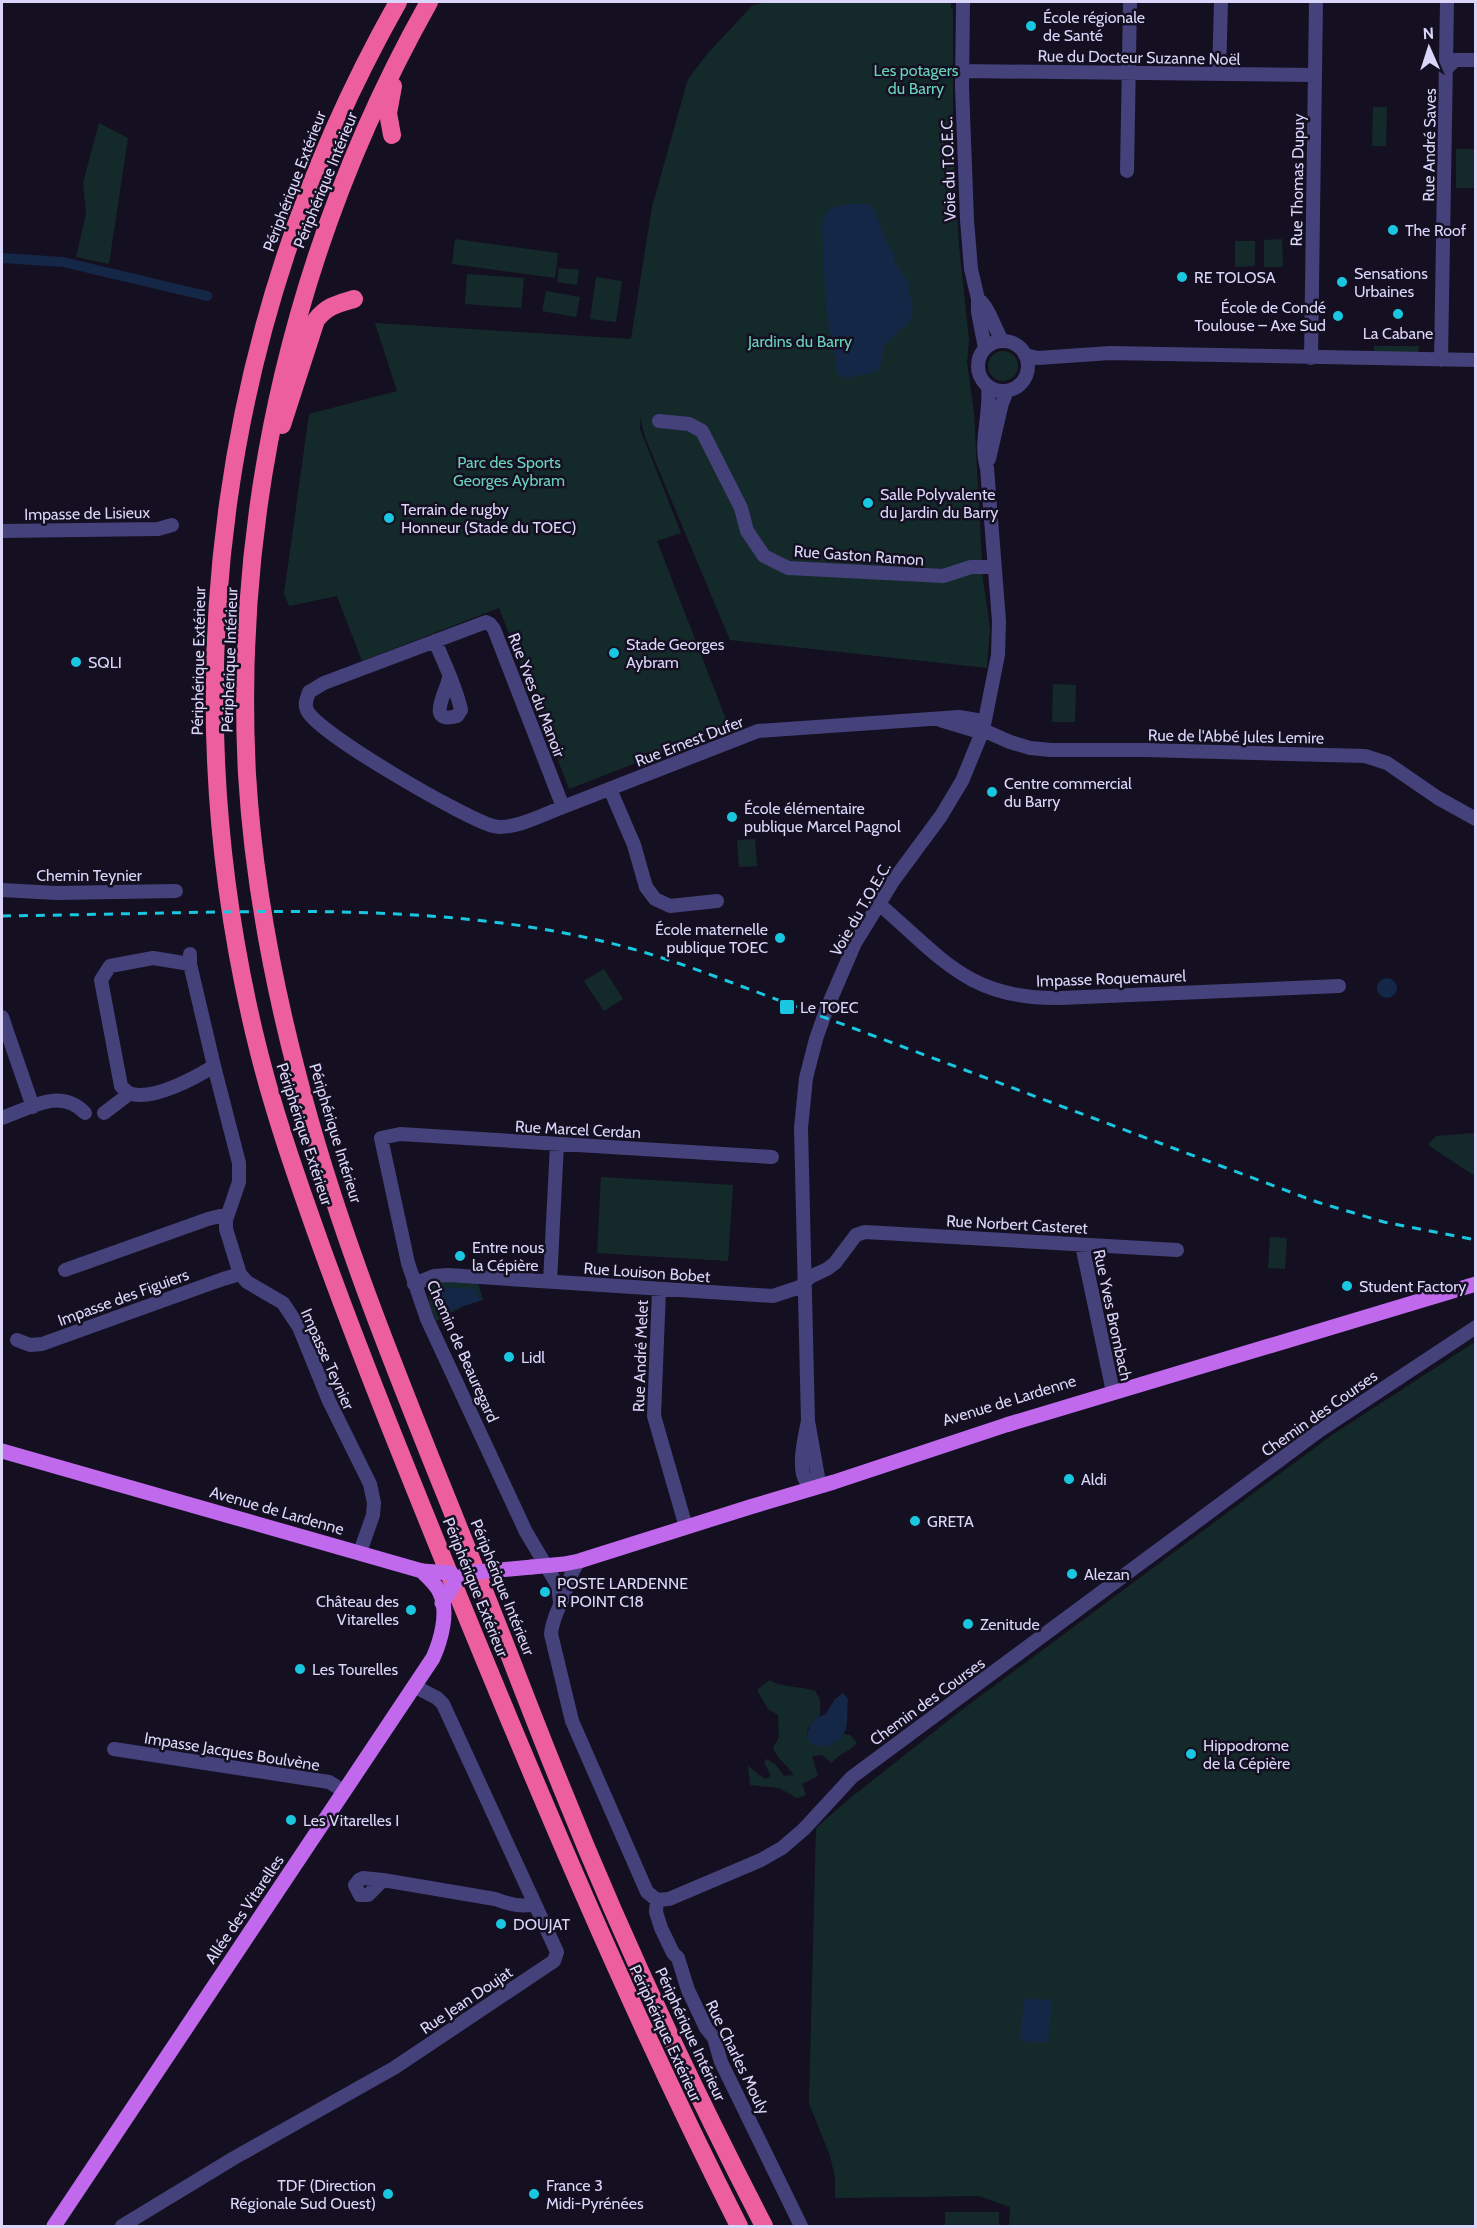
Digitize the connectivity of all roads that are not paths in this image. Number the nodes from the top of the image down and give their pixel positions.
1 (398, 2) edge
2 (429, 2) edge
3 (963, 2) edge
4 (1130, 2) edge
5 (1221, 2) edge
6 (1316, 2) edge
7 (1447, 2) edge
8 (398, 58) junction
9 (1476, 60) edge
10 (1446, 69) junction
11 (962, 71) junction
12 (1128, 73) junction
13 (1219, 74) junction
14 (1315, 75) junction
15 (392, 135) dead end
16 (1127, 171) dead end
17 (354, 299) dead end
18 (978, 299) junction
19 (1002, 341) junction
20 (985, 348) junction
21 (1025, 355) junction
22 (1181, 356) junction
23 (1311, 358) junction
24 (1441, 360) junction
25 (1476, 360) edge
26 (1027, 372) junction
27 (988, 387) junction
28 (1007, 391) junction
29 (659, 421) dead end
30 (266, 465) junction
31 (987, 468) junction
32 (172, 525) dead end
33 (2, 531) edge
34 (994, 567) junction
35 (435, 641) junction
36 (449, 677) dead end
37 (983, 730) junction
38 (610, 789) junction
39 (562, 807) junction
40 (1476, 819) edge
41 (2, 890) edge
42 (176, 891) dead end
43 (717, 901) dead end
44 (879, 903) junction
45 (1339, 986) dead end
46 (2, 1017) edge
47 (213, 1066) junction
48 (129, 1094) junction
49 (33, 1107) junction
50 (85, 1113) dead end
51 (105, 1113) dead end
52 (2, 1118) edge
53 (381, 1138) joint
54 (557, 1144) junction
55 (772, 1157) dead end
56 (228, 1214) junction
57 (856, 1235) joint
58 (1082, 1245) junction
59 (1177, 1250) dead end
60 (65, 1270) dead end
61 (240, 1274) junction
62 (1476, 1274) edge
63 (550, 1282) junction
64 (805, 1282) junction
65 (414, 1284) junction
66 (1476, 1284) edge
67 (659, 1290) junction
68 (1476, 1327) edge
69 (17, 1340) dead end
70 (1112, 1389) junction
71 (2, 1451) edge
72 (813, 1482) junction
73 (685, 1523) junction
74 (360, 1552) junction
75 (560, 1564) junction
76 (422, 1571) junction
77 (458, 1573) junction
78 (441, 1598) junction
79 (560, 1602) junction
80 (414, 1686) junction
81 (114, 1749) dead end
82 (344, 1791) junction
83 (383, 1880) dead end
84 (657, 1900) junction
85 (536, 1904) junction
86 (54, 2226) edge
87 (122, 2226) edge
88 (739, 2226) edge
89 (764, 2226) edge
90 (801, 2226) edge

1 - 88 highway, Périphérique Extérieur
2 - 8 highway, Périphérique Intérieur
3 - 11 street, Voie du T.O.E.C.
4 - 12 street
5 - 13 street
6 - 14 street, Rue Thomas Dupuy
7 - 10 street, Rue André Saves
8 - 15 highway
8 - 30 highway, Périphérique Intérieur
9 - 10 street
10 - 24 street, Rue André Saves
11 - 12 street, Rue du Docteur Suzanne Noël
11 - 18 street, Voie du T.O.E.C.
12 - 13 street, Rue du Docteur Suzanne Noël
12 - 16 street
13 - 14 street, Rue du Docteur Suzanne Noël
14 - 23 street, Rue Thomas Dupuy
17 - 30 highway
18 - 19 street, Voie du T.O.E.C.
18 - 20 street, Voie du T.O.E.C.
19 - 20 street
19 - 21 street
20 - 27 street
21 - 22 street
21 - 26 street
22 - 23 street
22 - 26 street
23 - 24 street
24 - 25 street
26 - 28 street
27 - 28 street
27 - 31 street, Voie du T.O.E.C.
28 - 31 street, Voie du T.O.E.C.
29 - 34 street, Rue Gaston Ramon
30 - 89 highway, Périphérique Intérieur
31 - 34 street, Voie du T.O.E.C.
32 - 33 street, Impasse de Lisieux
34 - 37 street, Voie du T.O.E.C.
35 - 36 street
35 - 39 street, Rue Yves du Manoir
35 - 39 street, Rue Yves du Manoir
37 - 38 street, Rue Ernest Dufer
37 - 40 street, Rue de l'Abbé Jules Lemire
37 - 44 street, Voie du T.O.E.C.
38 - 39 street, Rue Ernest Dufer
38 - 43 street
41 - 42 street, Chemin Teynier
44 - 45 street, Impasse Roquemaurel
44 - 64 street, Voie du T.O.E.C.
46 - 49 street
47 - 48 street
47 - 48 street
47 - 56 street
48 - 51 street
49 - 50 street
49 - 52 street
53 - 54 street, Rue Marcel Cerdan
53 - 65 street, Chemin de Beauregard
54 - 55 street, Rue Marcel Cerdan
54 - 63 street
56 - 60 street
56 - 61 street
57 - 58 street, Rue Norbert Casteret
57 - 64 street, Rue Louison Bobet
58 - 59 street, Rue Norbert Casteret
58 - 70 street, Rue Yves Brombach
61 - 69 street, Impasse des Figuiers
61 - 74 street, Impasse Teynier
62 - 70 main road, Avenue de Lardenne
63 - 65 street, Rue Louison Bobet
63 - 67 street, Rue Louison Bobet
64 - 67 street, Rue Louison Bobet
64 - 72 street, Voie du T.O.E.C.
65 - 75 street, Chemin de Beauregard
66 - 70 main road, Avenue de Lardenne
67 - 73 street, Rue André Melet
68 - 84 street, Chemin des Courses
70 - 72 main road, Avenue de Lardenne
71 - 74 main road, Avenue de Lardenne
72 - 73 main road, Avenue de Lardenne
73 - 75 main road, Avenue de Lardenne
74 - 76 main road, Avenue de Lardenne
75 - 77 main road, Avenue de Lardenne, bridge
75 - 79 street
75 - 79 street
76 - 77 main road, Avenue de Lardenne, bridge
76 - 78 main road
77 - 78 main road, bridge
78 - 80 main road, Allée des Vitarelles
79 - 84 street
80 - 82 main road, Allée des Vitarelles
80 - 85 street, Rue Jean Doujat
81 - 82 street, Impasse Jacques Boulvène
82 - 86 main road, Allée des Vitarelles
83 - 85 street
84 - 90 street, Rue Charles Mouly
85 - 87 street, Rue Jean Doujat

